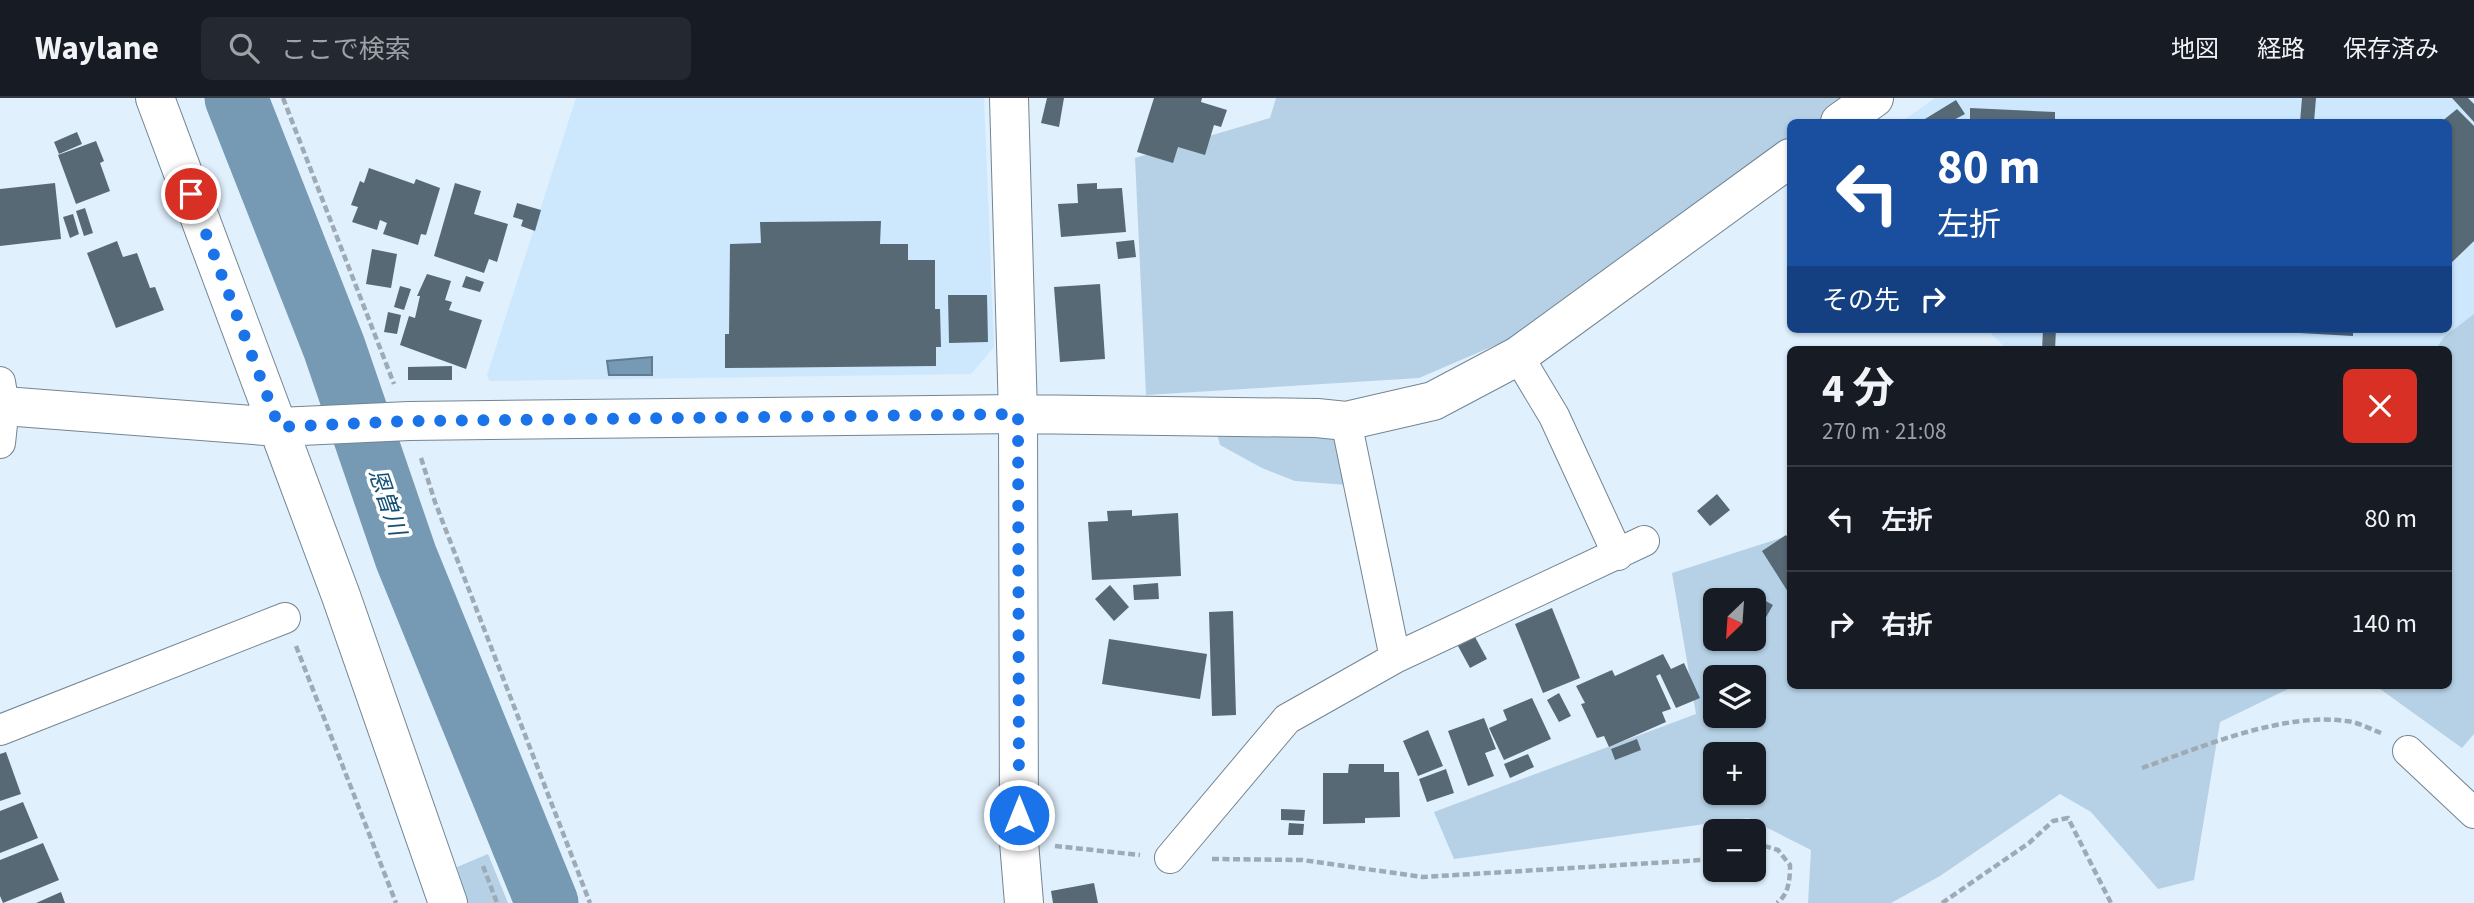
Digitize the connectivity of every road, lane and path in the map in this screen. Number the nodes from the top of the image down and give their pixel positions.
1 (155, 98) edge
2 (283, 98) edge
3 (1009, 98) edge
4 (1874, 98) edge
5 (1844, 119) edge
6 (1787, 160) edge
7 (380, 351) dead end
8 (1518, 356) junction
9 (1, 398) edge
10 (1018, 414) junction
11 (405, 421) junction
12 (1346, 421) junction
13 (294, 426) junction
14 (0, 443) edge
15 (1644, 541) dead end
16 (1618, 555) junction
17 (285, 618) joint
18 (1395, 658) junction
19 (0, 730) edge
20 (2408, 751) joint
21 (2143, 768) dead end
22 (2474, 813) edge
23 (1019, 842) junction
24 (1766, 846) edge
25 (1170, 858) junction
26 (1703, 860) edge
27 (483, 866) dead end
28 (396, 903) edge
29 (448, 903) edge
30 (497, 903) edge
31 (590, 903) edge
32 (1024, 903) edge
33 (1777, 903) edge
34 (1942, 903) edge
35 (2111, 903) edge

1 - 13 street
2 - 7 path
3 - 10 street
4 - 5 street
6 - 8 street
8 - 12 street
8 - 16 street
9 - 13 street
9 - 14 street
10 - 11 street
10 - 12 street
10 - 23 street
11 - 13 street
11 - 31 path
12 - 18 street
13 - 29 street
15 - 16 street
16 - 18 street
17 - 19 street
17 - 28 path
18 - 25 street
20 - 21 path
20 - 22 street
23 - 25 path
23 - 32 street
24 - 33 path
25 - 26 path
27 - 30 path
34 - 35 path

